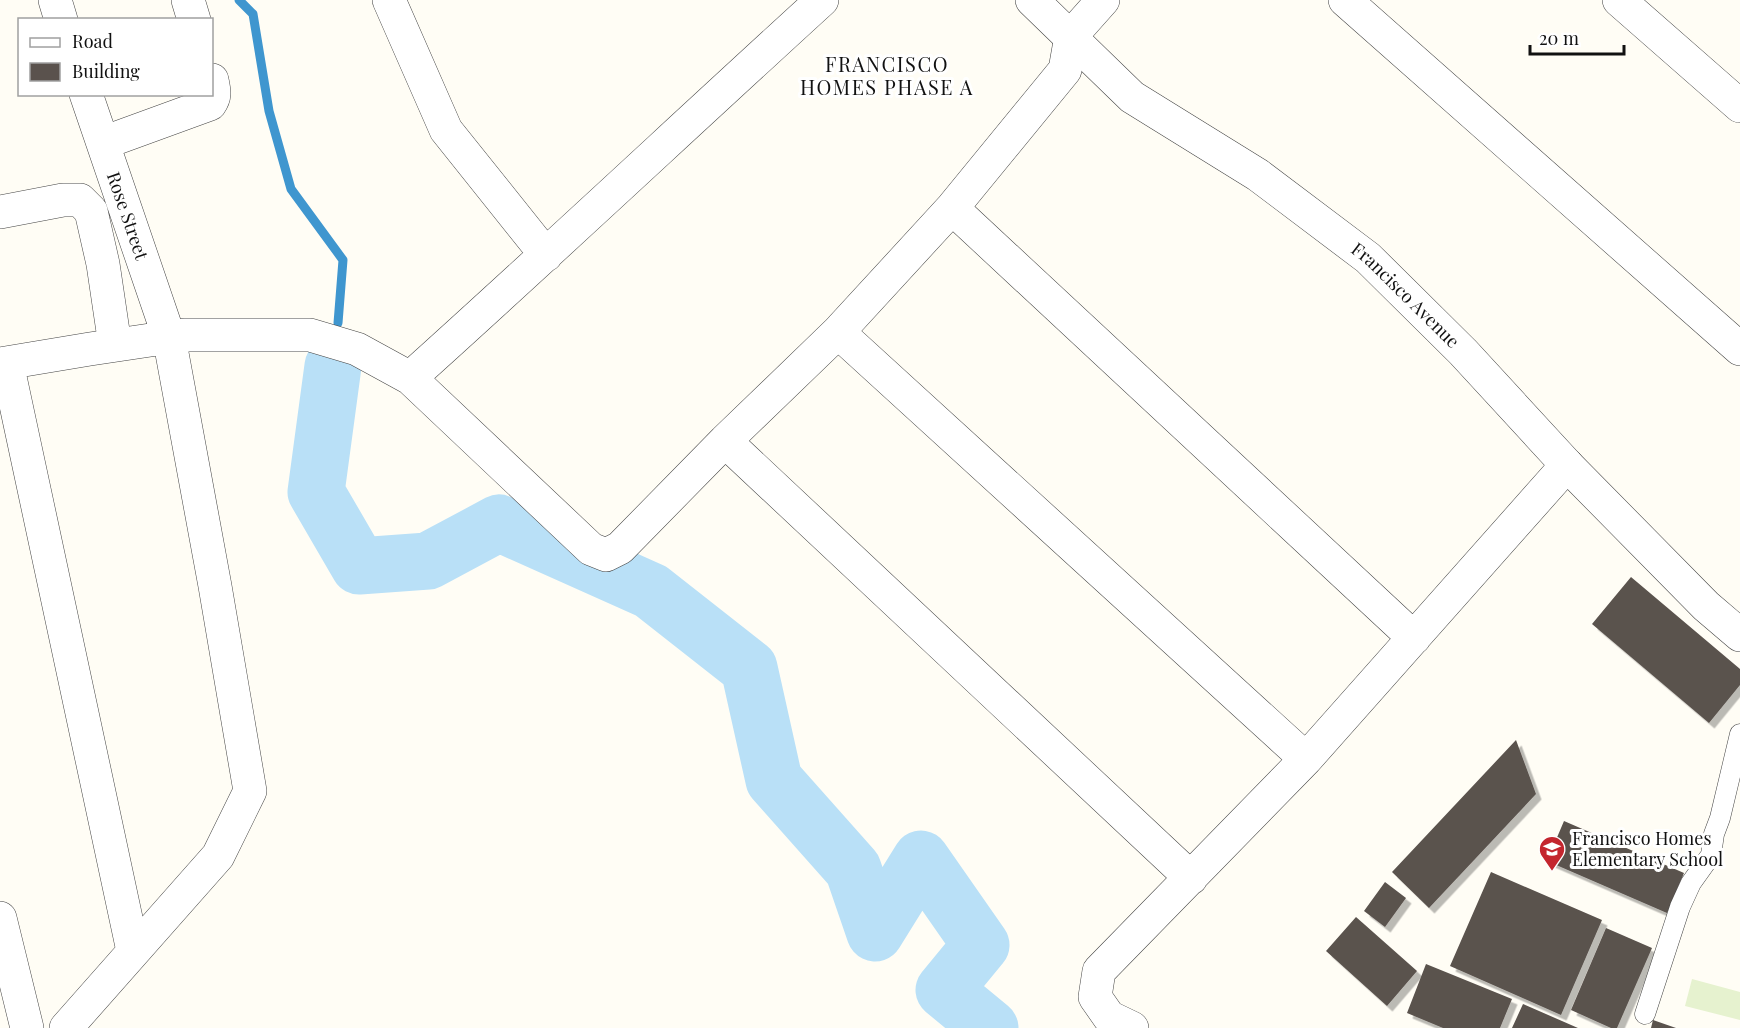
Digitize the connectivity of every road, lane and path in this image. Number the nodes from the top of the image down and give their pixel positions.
1 (55, 0) edge
2 (188, 0) edge
3 (822, 0) edge
4 (1032, 0) edge
5 (1103, 0) edge
6 (1346, 0) edge
7 (1618, 0) edge
8 (397, 3) edge
9 (60, 18) edge
10 (193, 18) edge
11 (1071, 36) junction
12 (213, 84) edge
13 (87, 96) edge
14 (1740, 106) edge
15 (103, 143) junction
16 (952, 208) junction
17 (0, 212) edge
18 (546, 255) junction
19 (838, 332) junction
20 (169, 337) junction
21 (115, 345) junction
22 (1740, 349) edge
23 (4, 364) edge
24 (410, 378) junction
25 (725, 441) junction
26 (1567, 465) junction
27 (1740, 635) edge
28 (1414, 638) junction
29 (1740, 734) edge
30 (1306, 759) junction
31 (1191, 878) junction
32 (0, 918) edge
33 (134, 951) junction
34 (1645, 1014) dead end
35 (27, 1028) edge
36 (66, 1028) edge
37 (1132, 1028) edge

1 - 9 street
2 - 10 street
3 - 18 street
4 - 11 street, Francisco Avenue
5 - 11 street
6 - 22 street
7 - 14 street
8 - 18 street
11 - 16 street
11 - 26 street, Francisco Avenue
12 - 15 street
13 - 15 street, Rose Street
15 - 20 street, Rose Street
16 - 19 street
16 - 28 street
17 - 21 street
18 - 24 street
19 - 25 street
19 - 30 street
20 - 21 street
20 - 24 street
20 - 33 street, Rose Street
21 - 23 street
23 - 33 street
24 - 25 street
25 - 31 street
26 - 27 street, Francisco Avenue
26 - 28 street
28 - 30 street
29 - 34 lane
30 - 31 street
31 - 37 street
32 - 35 street
33 - 36 street, Rose Street

